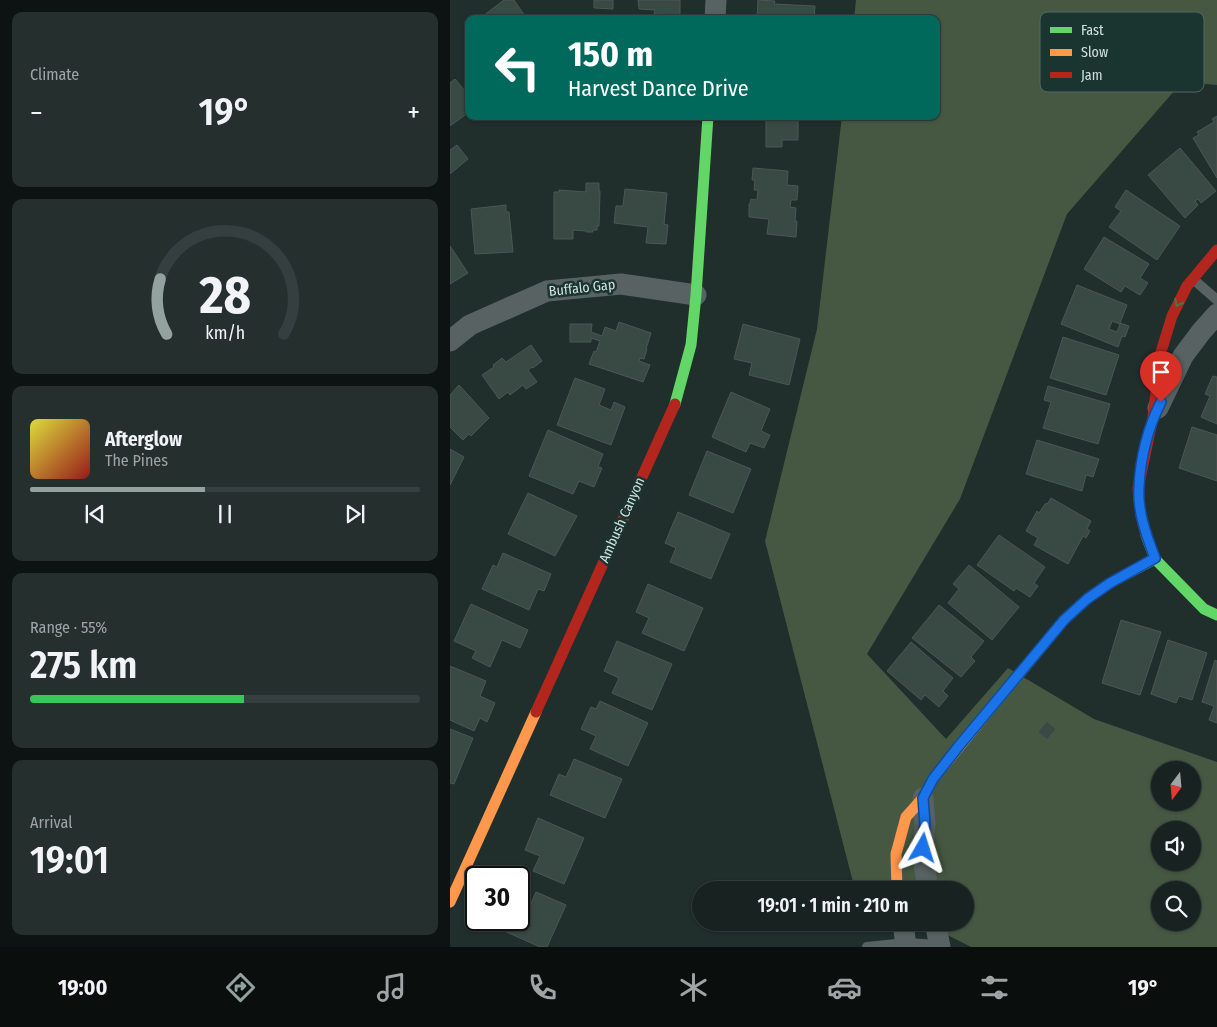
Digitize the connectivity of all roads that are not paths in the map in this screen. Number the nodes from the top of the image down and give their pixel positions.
1 (716, 0) edge
2 (714, 15) edge
3 (708, 120) edge
4 (1217, 250) edge
5 (1192, 279) junction
6 (696, 296) junction
7 (1217, 300) edge
8 (1217, 314) edge
9 (450, 341) edge
10 (1154, 417) junction
11 (1155, 558) junction
12 (1217, 615) edge
13 (923, 798) junction
14 (897, 881) edge
15 (927, 881) edge
16 (450, 902) edge
17 (904, 931) edge
18 (937, 931) edge
19 (906, 945) edge
20 (940, 946) edge
21 (867, 947) edge

1 - 2 street
3 - 6 street, Ambush Canyon
4 - 5 street
5 - 7 lane
5 -> 10 street
6 - 9 street, Buffalo Gap
6 - 16 street, Ambush Canyon
8 - 10 street
10 - 11 street
11 - 12 street
11 - 13 street
13 - 14 street
13 - 15 street
17 - 19 street
18 - 20 street
19 - 20 lane
19 - 21 lane

